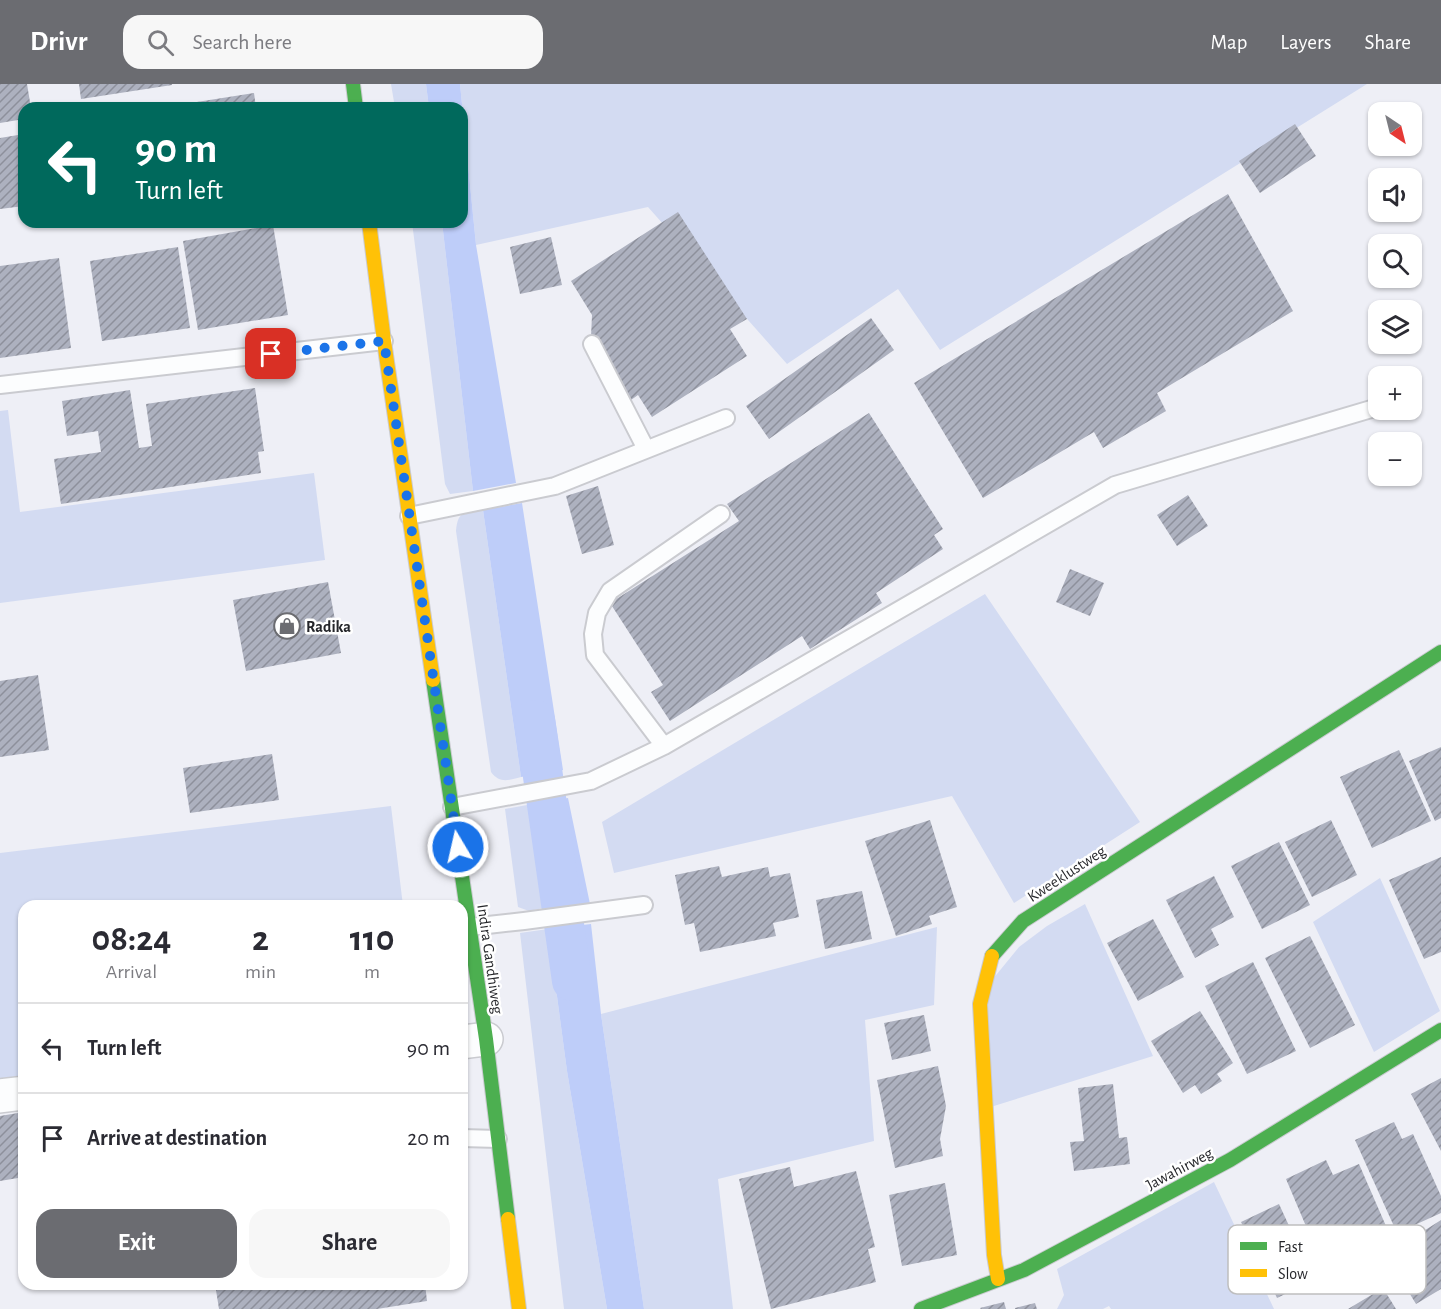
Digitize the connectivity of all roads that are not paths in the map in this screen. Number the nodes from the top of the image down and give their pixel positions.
1 (353, 84) edge
2 (355, 102) edge
3 (370, 228) edge
4 (384, 341) junction
5 (592, 344) dead end
6 (0, 385) edge
7 (1368, 409) edge
8 (726, 418) dead end
9 (646, 449) junction
10 (720, 514) dead end
11 (409, 516) junction
12 (1441, 652) edge
13 (664, 746) junction
14 (452, 807) junction
15 (466, 900) edge
16 (644, 905) dead end
17 (468, 914) edge
18 (470, 927) junction
19 (1441, 1030) edge
20 (474, 1040) edge
21 (18, 1094) edge
22 (0, 1096) edge
23 (468, 1137) edge
24 (498, 1139) junction
25 (998, 1280) junction
26 (519, 1309) edge
27 (921, 1309) edge

1 - 2 street
3 - 4 street, Indira Gandhiweg
4 - 6 lane
4 - 11 street, Indira Gandhiweg
5 - 9 lane
7 - 13 lane
8 - 9 lane
9 - 11 lane
10 - 13 lane
11 - 14 street, Indira Gandhiweg
12 - 25 street, Kweeklustweg
13 - 14 lane
14 - 15 street, Indira Gandhiweg
16 - 18 lane
17 - 18 street, Indira Gandhiweg
18 - 20 street, Indira Gandhiweg
19 - 25 street, Jawahirweg
20 - 24 street, Indira Gandhiweg
21 - 22 street
23 - 24 lane
24 - 26 street, Indira Gandhiweg
25 - 27 street, Jawahirweg

